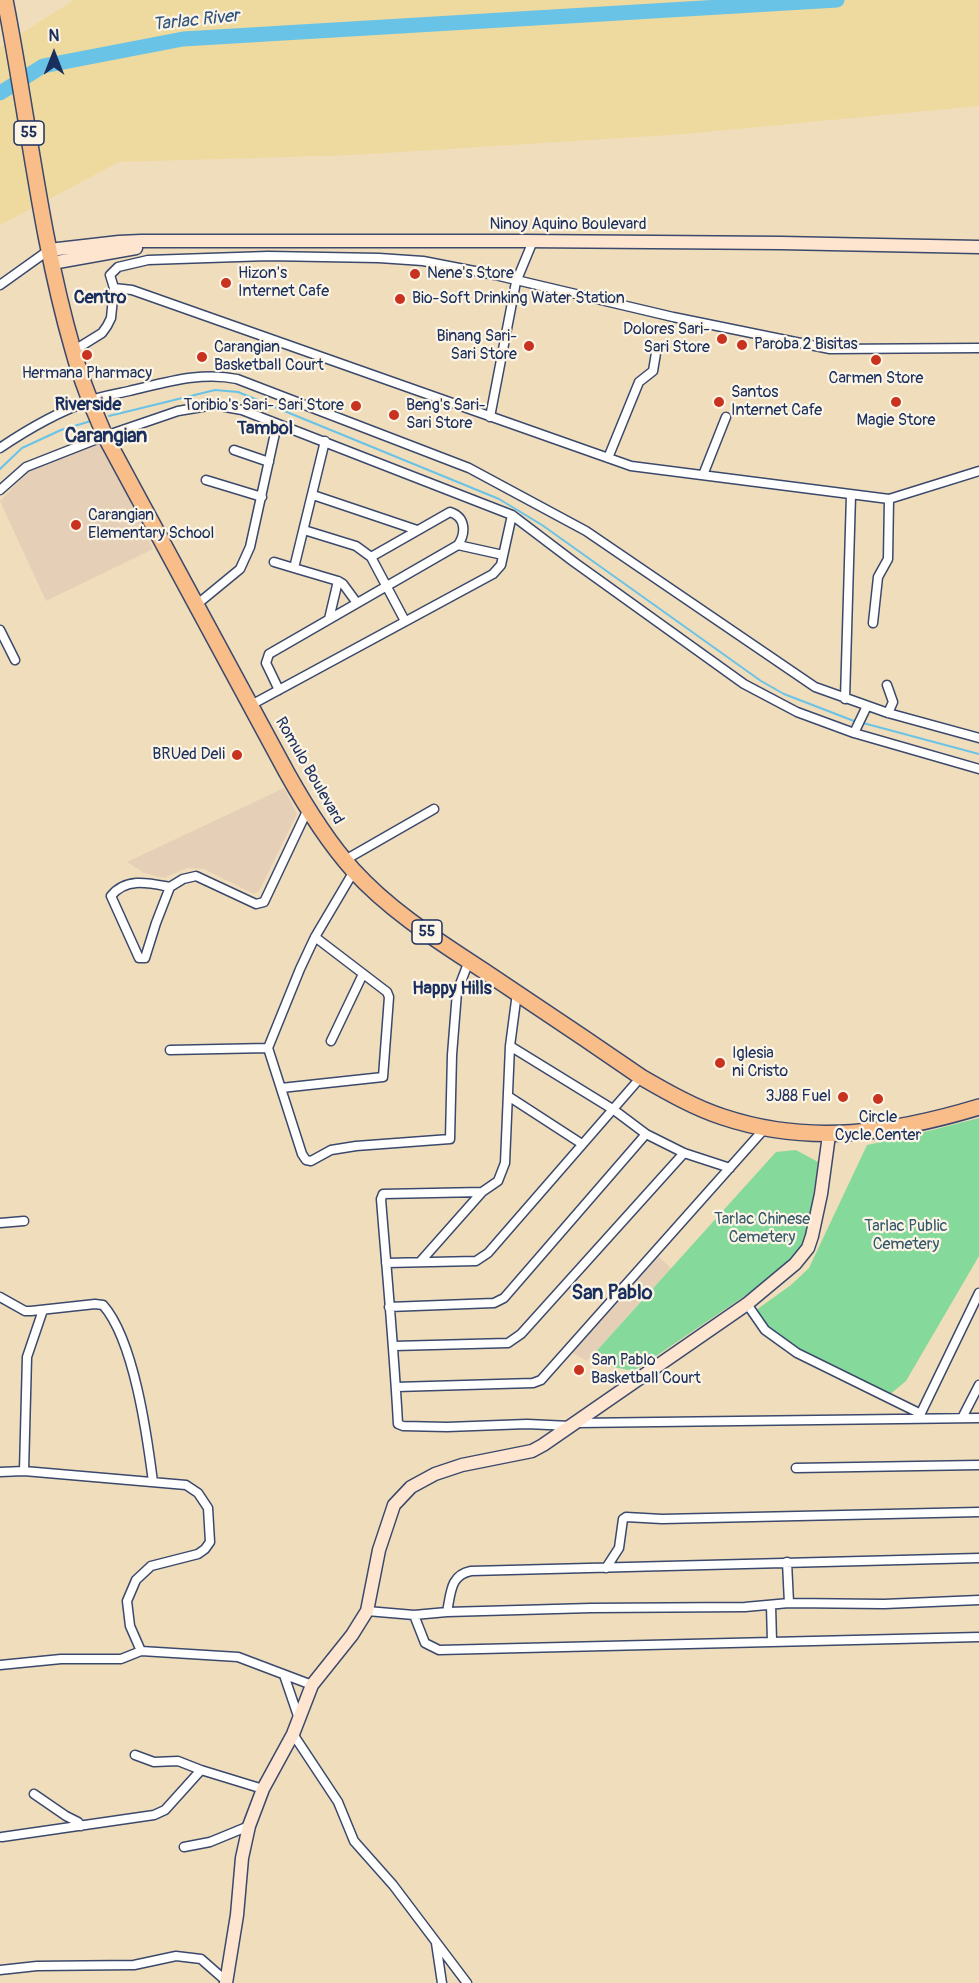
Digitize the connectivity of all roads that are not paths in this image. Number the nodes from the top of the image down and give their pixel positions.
1 (5, 0) edge
2 (533, 241) junction
3 (979, 247) edge
4 (50, 251) junction
5 (516, 282) junction
6 (0, 285) edge
7 (114, 288) junction
8 (979, 348) edge
9 (73, 351) junction
10 (656, 353) dead end
11 (90, 400) junction
12 (489, 417) junction
13 (726, 417) dead end
14 (277, 424) junction
15 (105, 436) junction
16 (325, 441) junction
17 (0, 448) edge
18 (234, 450) dead end
19 (608, 458) junction
20 (269, 462) junction
21 (979, 471) edge
22 (703, 476) junction
23 (206, 480) dead end
24 (0, 490) edge
25 (313, 495) junction
26 (851, 495) junction
27 (262, 497) junction
28 (889, 499) junction
29 (512, 515) junction
30 (304, 530) junction
31 (417, 530) junction
32 (458, 545) junction
33 (503, 555) junction
34 (371, 557) junction
35 (274, 562) dead end
36 (294, 568) junction
37 (338, 581) junction
38 (388, 586) junction
39 (357, 603) junction
40 (195, 606) junction
41 (329, 619) junction
42 (405, 621) junction
43 (873, 623) dead end
44 (0, 630) edge
45 (15, 660) dead end
46 (887, 686) dead end
47 (279, 690) junction
48 (845, 699) junction
49 (250, 705) junction
50 (867, 706) junction
51 (888, 713) junction
52 (854, 733) junction
53 (979, 738) edge
54 (979, 769) edge
55 (308, 809) junction
56 (434, 809) dead end
57 (349, 866) junction
58 (170, 887) junction
59 (315, 937) junction
60 (469, 961) junction
61 (363, 974) junction
62 (517, 993) junction
63 (331, 1041) dead end
64 (510, 1046) junction
65 (268, 1048) junction
66 (170, 1050) dead end
67 (641, 1077) junction
68 (281, 1088) junction
69 (508, 1096) junction
70 (979, 1107) edge
71 (614, 1110) junction
72 (766, 1127) junction
73 (646, 1134) junction
74 (829, 1135) junction
75 (582, 1144) junction
76 (684, 1153) junction
77 (730, 1168) junction
78 (482, 1192) junction
79 (24, 1221) dead end
80 (0, 1223) edge
81 (420, 1262) junction
82 (386, 1263) junction
83 (979, 1293) edge
84 (0, 1297) edge
85 (747, 1304) junction
86 (388, 1307) junction
87 (43, 1310) junction
88 (394, 1346) junction
89 (979, 1385) edge
90 (396, 1387) junction
91 (919, 1416) junction
92 (962, 1418) junction
93 (979, 1418) edge
94 (574, 1424) junction
95 (979, 1465) edge
96 (796, 1468) dead end
97 (24, 1471) junction
98 (0, 1472) edge
99 (153, 1482) junction
100 (979, 1512) edge
101 (979, 1557) edge
102 (787, 1562) junction
103 (606, 1568) junction
104 (979, 1600) edge
105 (789, 1604) junction
106 (771, 1605) junction
107 (368, 1611) junction
108 (447, 1612) junction
109 (414, 1615) junction
110 (979, 1637) edge
111 (772, 1642) junction
112 (141, 1651) junction
113 (0, 1665) edge
114 (284, 1675) junction
115 (312, 1686) junction
116 (298, 1719) junction
117 (293, 1734) junction
118 (135, 1755) dead end
119 (201, 1770) junction
120 (264, 1789) junction
121 (34, 1794) dead end
122 (81, 1826) junction
123 (249, 1826) junction
124 (2, 1837) dead end
125 (184, 1847) dead end
126 (436, 1943) junction
127 (0, 1970) edge
128 (226, 1982) edge
129 (442, 1983) edge
130 (467, 1983) edge

1 - 4 highway, Romulo Boulevard / 55
2 - 3 street, Ninoy Aquino Boulevard
2 - 4 street, Ninoy Aquino Boulevard
2 - 5 street
4 - 6 street
4 - 9 highway, Romulo Boulevard / 55
5 - 7 street
5 - 8 street
5 - 12 street
7 - 9 street
7 - 12 street
9 - 11 highway, Romulo Boulevard / 55
10 - 19 street
11 - 15 highway, Romulo Boulevard / 55
11 - 17 street
11 - 48 street
12 - 19 street
13 - 22 street
14 - 15 street
14 - 16 street
14 - 20 street
15 - 24 street
15 - 40 highway, Romulo Boulevard / 55
16 - 25 street
16 - 29 street
18 - 20 street
19 - 22 street
20 - 27 street
21 - 28 street
22 - 26 street
23 - 27 street
25 - 30 street
25 - 31 street
26 - 28 street
26 - 48 street
27 - 40 street
28 - 43 street
29 - 33 street
29 - 52 street
30 - 34 street
30 - 36 street
31 - 32 street
31 - 34 street
32 - 33 street
32 - 38 street
33 - 42 street
34 - 38 street
35 - 36 street
36 - 37 street
37 - 39 street
37 - 41 street
38 - 39 street
38 - 42 street
39 - 41 street
40 - 49 highway, Romulo Boulevard / 55
41 - 47 street
42 - 47 street
44 - 45 street
46 - 51 street
47 - 49 street
48 - 50 street
49 - 55 highway, Romulo Boulevard / 55
50 - 51 street
50 - 52 street
51 - 53 street
52 - 54 street
55 - 57 highway, Romulo Boulevard / 55
55 - 58 street
56 - 57 street
57 - 59 street
57 - 60 highway, Romulo Boulevard / 55
58 - 58 street
59 - 61 street
59 - 65 street
60 - 62 highway, Romulo Boulevard / 55
60 - 68 street
61 - 63 street
61 - 68 street
62 - 64 street
62 - 67 highway, Romulo Boulevard / 55
64 - 69 street
64 - 71 street
65 - 66 street
65 - 68 street
67 - 71 street
67 - 72 highway, Romulo Boulevard / 55
69 - 75 street
69 - 78 street
70 - 74 highway, Romulo Boulevard / 55
71 - 73 street
71 - 75 street
72 - 74 highway, Romulo Boulevard / 55
72 - 77 street
73 - 76 street
73 - 86 street
74 - 85 street
75 - 81 street
76 - 77 street
76 - 88 street
77 - 90 street
78 - 81 street
78 - 82 street
79 - 80 street
81 - 82 street
82 - 86 street
83 - 91 street
84 - 87 street
85 - 91 street
85 - 94 street
86 - 88 street
87 - 97 street
87 - 99 street
88 - 90 street
89 - 92 street
90 - 94 street
91 - 92 street
91 - 94 street
92 - 93 street
94 - 107 street
95 - 96 street
97 - 98 street
97 - 99 street
99 - 112 street
100 - 103 street
101 - 102 street
102 - 103 street
102 - 105 street
103 - 108 street
104 - 105 street
105 - 106 street
106 - 108 street
106 - 111 street
107 - 109 street
107 - 115 street
108 - 109 street
109 - 111 street
110 - 111 street
112 - 113 street
112 - 114 street
114 - 115 street
114 - 116 street
115 - 116 street
116 - 117 street
117 - 120 street
117 - 126 street
118 - 119 street
119 - 120 street
119 - 122 street
120 - 123 street
121 - 122 street
122 - 124 street
123 - 125 street
123 - 128 street
126 - 129 street
126 - 130 street
127 - 128 street

